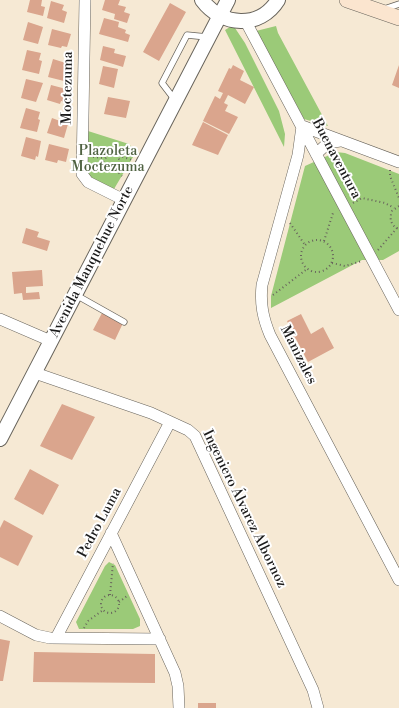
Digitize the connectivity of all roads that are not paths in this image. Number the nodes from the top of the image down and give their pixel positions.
1 (85, 0) edge
2 (202, 0) edge
3 (228, 0) edge
4 (278, 0) edge
5 (352, 1) edge
6 (399, 4) edge
7 (378, 11) junction
8 (220, 16) junction
9 (399, 18) edge
10 (246, 22) junction
11 (209, 37) junction
12 (176, 101) junction
13 (302, 126) junction
14 (340, 141) junction
15 (316, 154) junction
16 (395, 161) edge
17 (124, 200) junction
18 (76, 295) junction
19 (399, 310) edge
20 (0, 319) edge
21 (124, 322) dead end
22 (51, 341) junction
23 (35, 373) junction
24 (170, 422) junction
25 (0, 439) edge
26 (111, 533) junction
27 (399, 580) edge
28 (0, 616) edge
29 (56, 638) junction
30 (160, 640) junction
31 (179, 708) edge
32 (318, 708) edge

1 - 17 street, Moctezuma
2 - 8 street
3 - 8 street, Avenida Manquehue Norte
4 - 10 street
5 - 7 main road
6 - 7 lane
7 - 9 main road
8 - 10 street
8 - 11 street, Avenida Manquehue Norte
10 - 13 street, Buenaventura
11 - 12 street, Avenida Manquehue Norte
11 - 12 lane
12 - 17 street, Avenida Manquehue Norte
13 - 14 street
13 - 15 street, Buenaventura
13 - 27 street, Manizales
14 - 15 street
14 - 16 street
15 - 19 street, Buenaventura
17 - 18 street, Avenida Manquehue Norte
18 - 21 lane
18 - 22 street, Avenida Manquehue Norte
20 - 22 street
22 - 23 street, Avenida Manquehue Norte
23 - 24 street, Ingeniero Álvarez Albornoz
23 - 25 street, Avenida Manquehue Norte
24 - 26 street, Pedro Luma
24 - 32 street, Ingeniero Álvarez Albornoz
26 - 29 street, Pedro Luma
26 - 30 street
28 - 29 street
29 - 30 street
30 - 31 street

